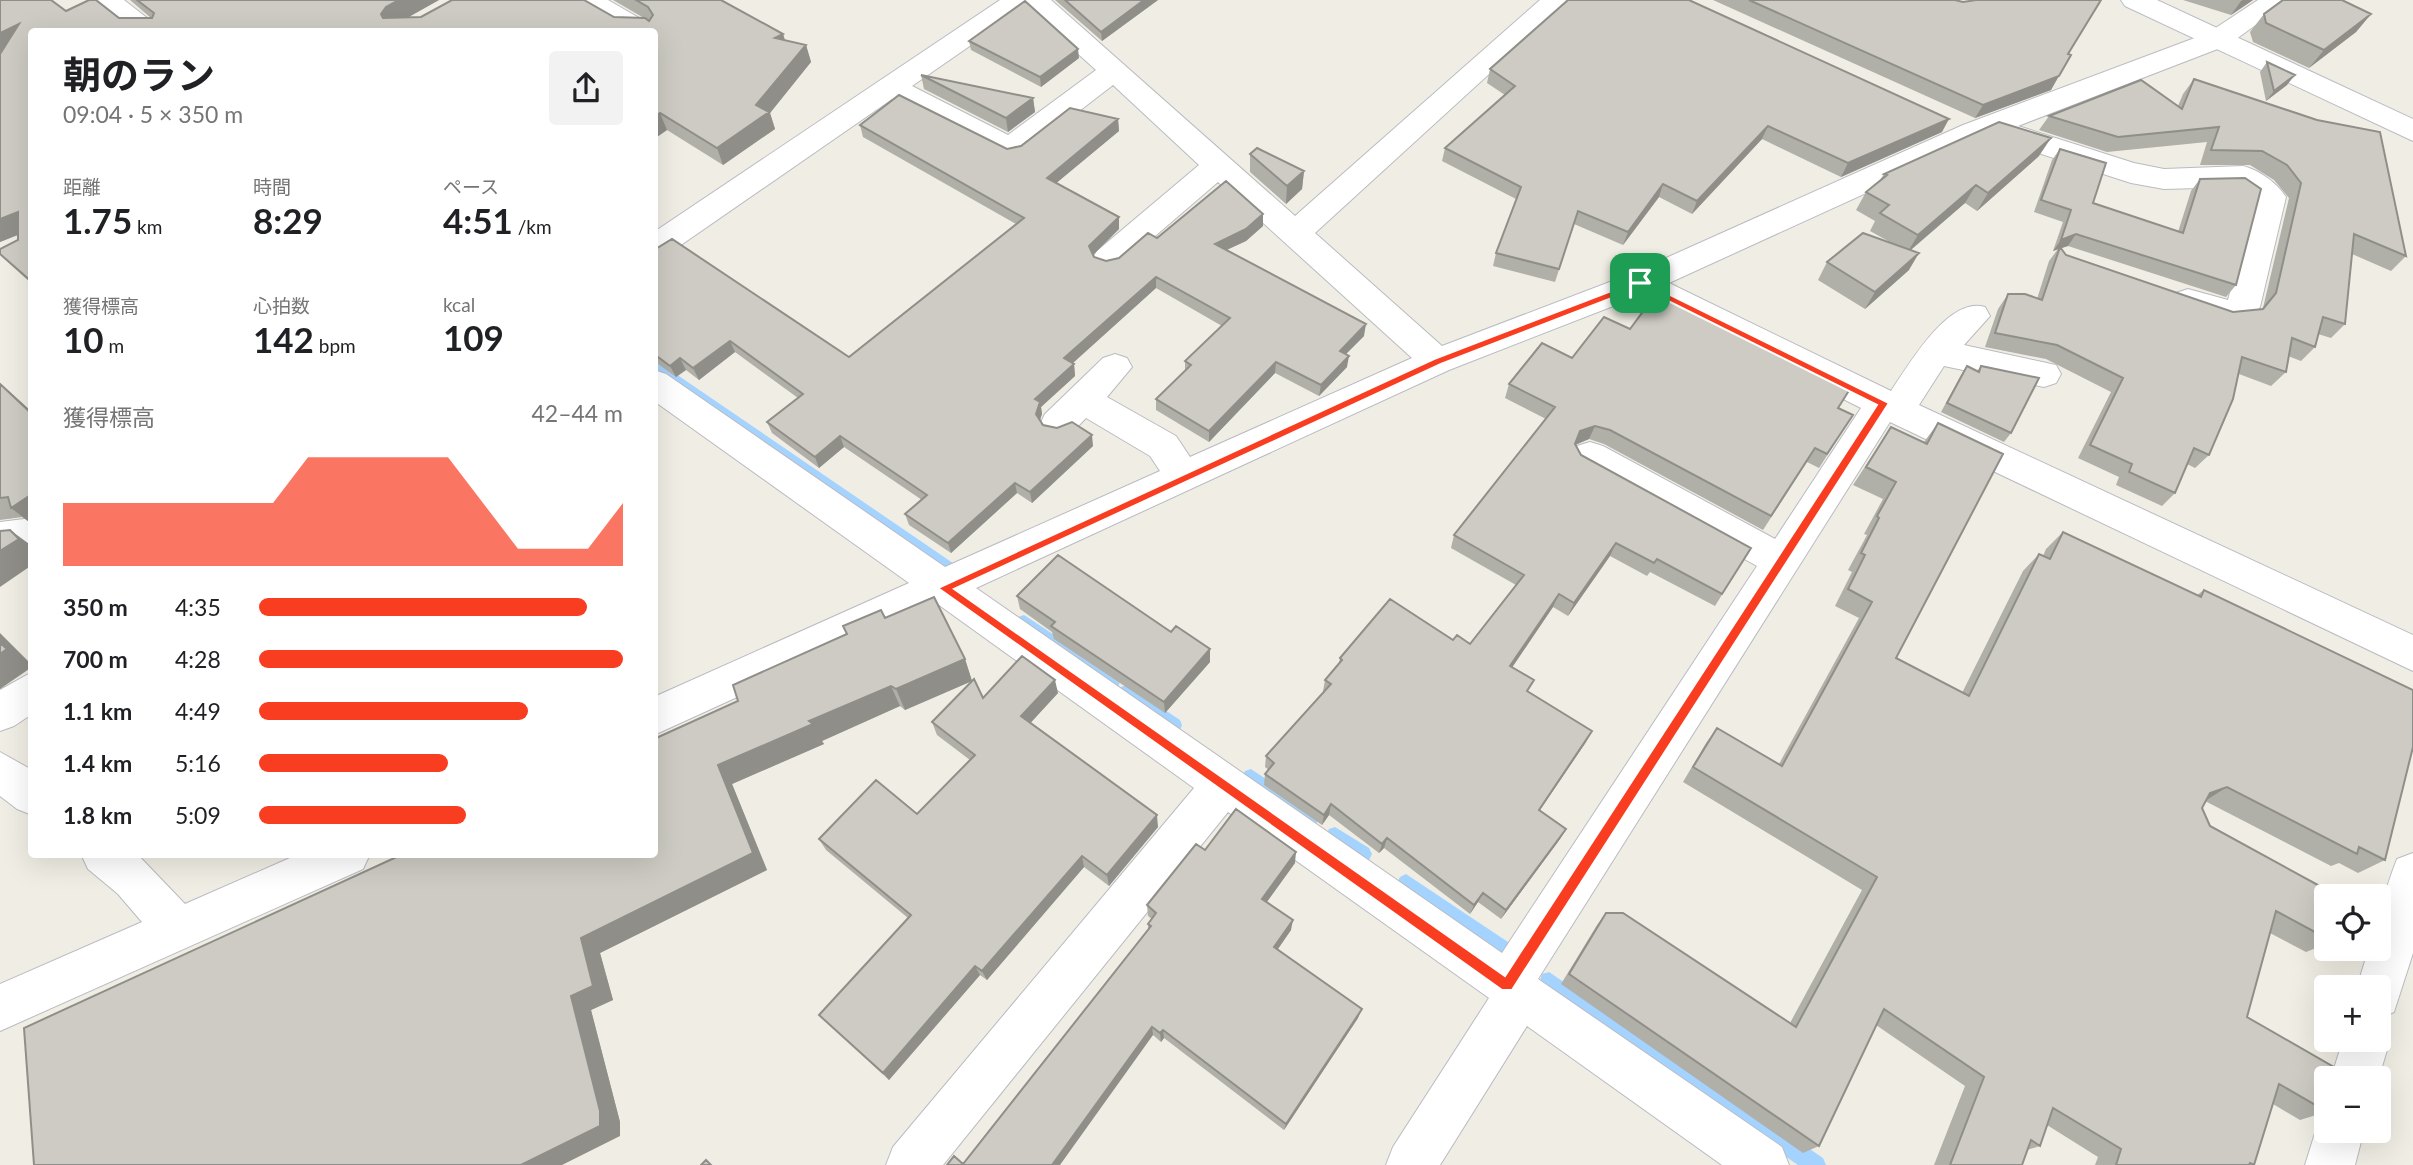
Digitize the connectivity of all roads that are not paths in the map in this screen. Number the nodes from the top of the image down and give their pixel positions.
1 (106, 0) edge
2 (588, 0) edge
3 (1018, 0) edge
4 (1035, 0) edge
5 (1556, 0) edge
6 (2136, 0) edge
7 (2276, 0) edge
8 (145, 28) edge
9 (636, 28) edge
10 (2218, 39) junction
11 (1112, 71) junction
12 (890, 86) junction
13 (1937, 116) edge
14 (1981, 129) junction
15 (2413, 131) edge
16 (1217, 166) junction
17 (1293, 235) junction
18 (658, 245) edge
19 (1108, 259) edge
20 (1640, 283) junction
21 (2166, 293) edge
22 (1973, 316) dead end
23 (1936, 352) junction
24 (1437, 362) junction
25 (1115, 367) dead end
26 (2044, 374) dead end
27 (658, 386) edge
28 (1890, 407) junction
29 (1590, 456) edge
30 (1185, 478) junction
31 (1782, 561) junction
32 (944, 588) junction
33 (2413, 654) edge
34 (28, 693) edge
35 (0, 713) edge
36 (658, 715) edge
37 (0, 771) edge
38 (1223, 785) junction
39 (28, 792) edge
40 (108, 858) edge
41 (339, 858) edge
42 (2413, 874) edge
43 (2391, 918) edge
44 (178, 930) junction
45 (1514, 990) junction
46 (0, 1008) edge
47 (2336, 1143) edge
48 (911, 1165) edge
49 (1411, 1165) edge
50 (1765, 1165) edge
51 (2330, 1165) edge

1 - 8 street
2 - 9 street
3 - 12 street
4 - 11 street
5 - 17 street
6 - 10 street
7 - 10 street
10 - 14 street
10 - 15 street
11 - 12 street
11 - 16 street
12 - 18 street
13 - 14 street
14 - 20 street
14 - 21 street
16 - 17 street
16 - 19 street
17 - 24 street
20 - 24 street
20 - 28 street
22 - 23 street
23 - 26 street
23 - 28 street
24 - 30 street
25 - 30 street
27 - 32 street
28 - 31 street
28 - 33 street
29 - 31 street
30 - 32 street
31 - 45 street
32 - 36 street
32 - 38 street
34 - 35 street
37 - 39 street
38 - 45 street
38 - 48 street
40 - 44 street
41 - 44 street
42 - 43 street
44 - 46 street
45 - 49 street
45 - 50 street
47 - 51 street

